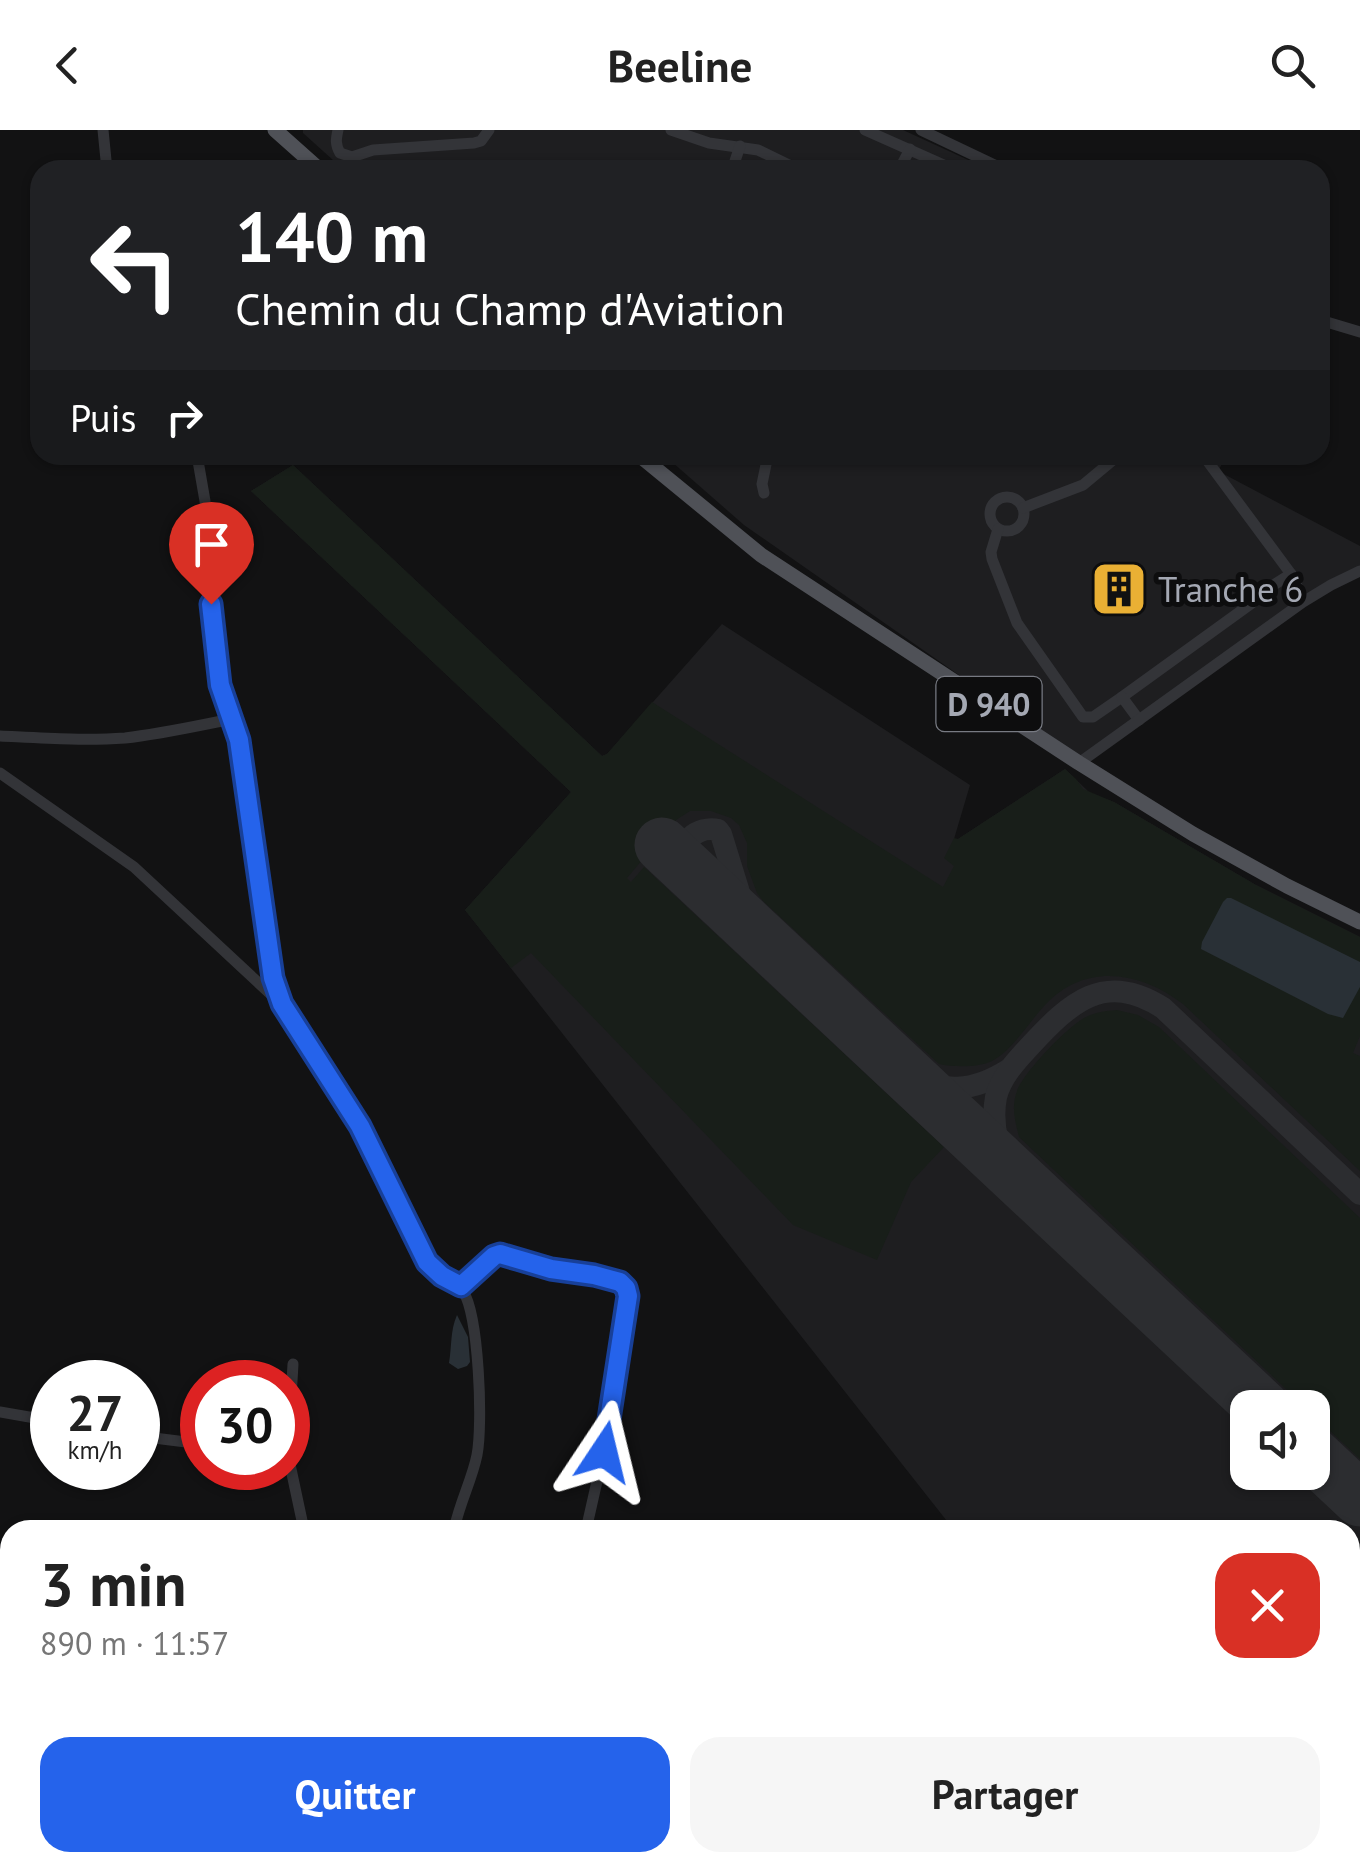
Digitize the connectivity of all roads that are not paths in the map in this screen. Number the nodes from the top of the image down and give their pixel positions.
1 (102, 130) edge
2 (276, 130) edge
3 (338, 130) edge
4 (489, 130) edge
5 (671, 130) edge
6 (716, 130) edge
7 (865, 130) edge
8 (922, 130) edge
9 (709, 142) junction
10 (740, 146) junction
11 (910, 149) junction
12 (106, 160) edge
13 (309, 160) edge
14 (735, 160) edge
15 (778, 160) edge
16 (904, 160) edge
17 (934, 160) edge
18 (984, 160) edge
19 (1330, 323) edge
20 (1360, 332) edge
21 (199, 465) edge
22 (651, 465) edge
23 (766, 465) edge
24 (1107, 465) edge
25 (1209, 465) edge
26 (764, 494) dead end
27 (1023, 508) junction
28 (998, 529) junction
29 (1360, 572) edge
30 (1291, 574) junction
31 (1298, 588) dead end
32 (1122, 698) junction
33 (232, 719) junction
34 (1139, 720) junction
35 (0, 736) edge
36 (1079, 763) junction
37 (0, 774) edge
38 (1360, 922) edge
39 (282, 1004) junction
40 (461, 1286) junction
41 (0, 1412) edge
42 (30, 1418) edge
43 (296, 1490) edge
44 (302, 1520) edge
45 (455, 1520) edge
46 (588, 1520) edge

1 - 12 street
2 - 13 main road
3 - 4 street
5 - 9 street
6 - 9 street
7 - 11 street
8 - 18 street
9 - 10 street
10 - 14 street
10 - 15 street
11 - 16 street
11 - 17 street
19 - 20 street
21 - 33 street
22 - 36 main road, D 940
23 - 26 street
24 - 27 street
25 - 30 street
27 - 28 street
27 - 28 street
28 - 32 street
29 - 34 street
30 - 31 street
30 - 32 street
32 - 34 street
33 - 35 street
33 - 39 street
34 - 36 street
36 - 38 main road, D 940
37 - 39 street
39 - 40 street
40 - 45 street
40 - 46 street
41 - 42 street
43 - 44 street

